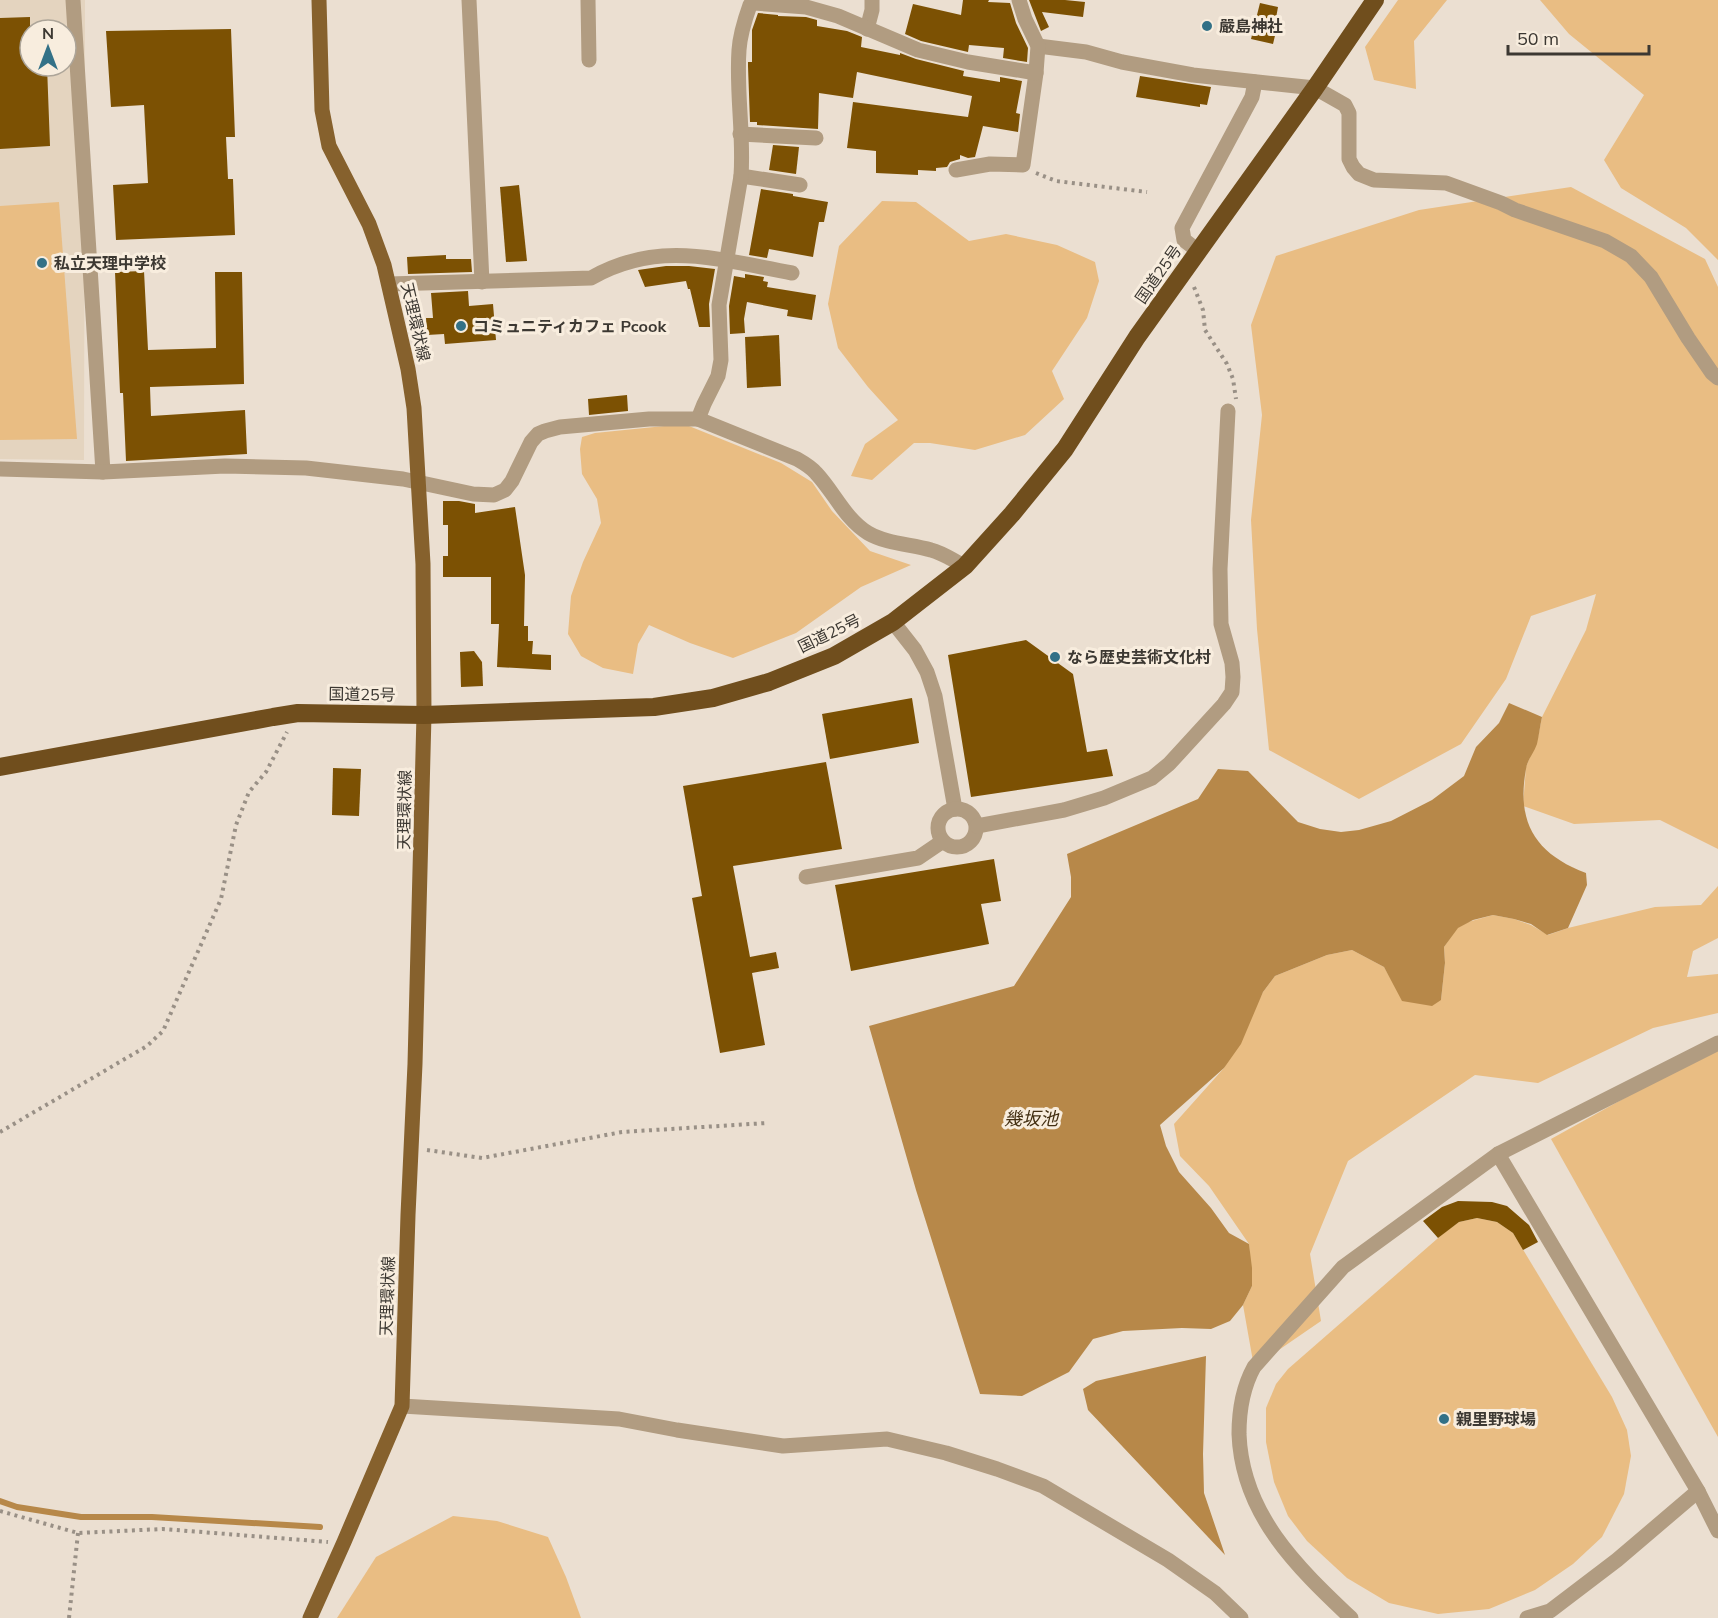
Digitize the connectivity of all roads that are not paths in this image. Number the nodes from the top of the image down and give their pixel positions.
1 (73, 0) edge
2 (319, 0) edge
3 (469, 0) edge
4 (588, 0) edge
5 (872, 0) edge
6 (1019, 0) edge
7 (1375, 0) edge
8 (806, 4) edge
9 (867, 28) junction
10 (1038, 46) junction
11 (589, 60) dead end
12 (1036, 73) junction
13 (1255, 82) junction
14 (1316, 88) junction
15 (741, 134) junction
16 (816, 138) dead end
17 (956, 171) dead end
18 (741, 176) junction
19 (800, 185) dead end
20 (1198, 252) junction
21 (726, 261) junction
22 (792, 273) dead end
23 (482, 282) junction
24 (389, 284) junction
25 (1718, 378) edge
26 (1228, 411) road end
27 (698, 419) junction
28 (0, 469) edge
29 (104, 472) junction
30 (419, 483) junction
31 (965, 566) junction
32 (893, 622) junction
33 (424, 715) junction
34 (0, 767) edge
35 (955, 809) junction
36 (977, 826) junction
37 (943, 841) junction
38 (806, 877) dead end
39 (1718, 1043) edge
40 (1498, 1154) junction
41 (402, 1406) junction
42 (1698, 1491) junction
43 (1718, 1531) edge
44 (310, 1618) edge
45 (1241, 1618) edge
46 (1351, 1618) edge
47 (1527, 1618) edge

1 - 29 street
2 - 24 main road, 天理環状線
3 - 23 street
4 - 11 street
5 - 9 street
6 - 10 street
7 - 14 highway, 国道25号
8 - 9 street
8 - 15 street
9 - 12 street
10 - 12 street
10 - 13 street
12 - 17 street
13 - 14 street
13 - 20 street
14 - 20 highway, 国道25号
14 - 25 street
15 - 16 street
15 - 18 street
18 - 19 street
18 - 21 street
20 - 31 highway, 国道25号
21 - 22 street
21 - 23 street
21 - 27 street
23 - 24 street
24 - 30 main road, 天理環状線
26 - 36 street
27 - 30 street
27 - 31 street
28 - 29 street
29 - 30 street
30 - 33 main road, 天理環状線
31 - 32 highway, 国道25号
32 - 33 highway, 国道25号
32 - 35 street
33 - 34 highway, 国道25号
33 - 41 main road, 天理環状線
35 - 36 street
35 - 37 street
36 - 37 street
37 - 38 street
39 - 40 street
40 - 42 street
40 - 46 street
41 - 44 main road, 天理環状線
41 - 45 street
42 - 43 street
42 - 47 street

